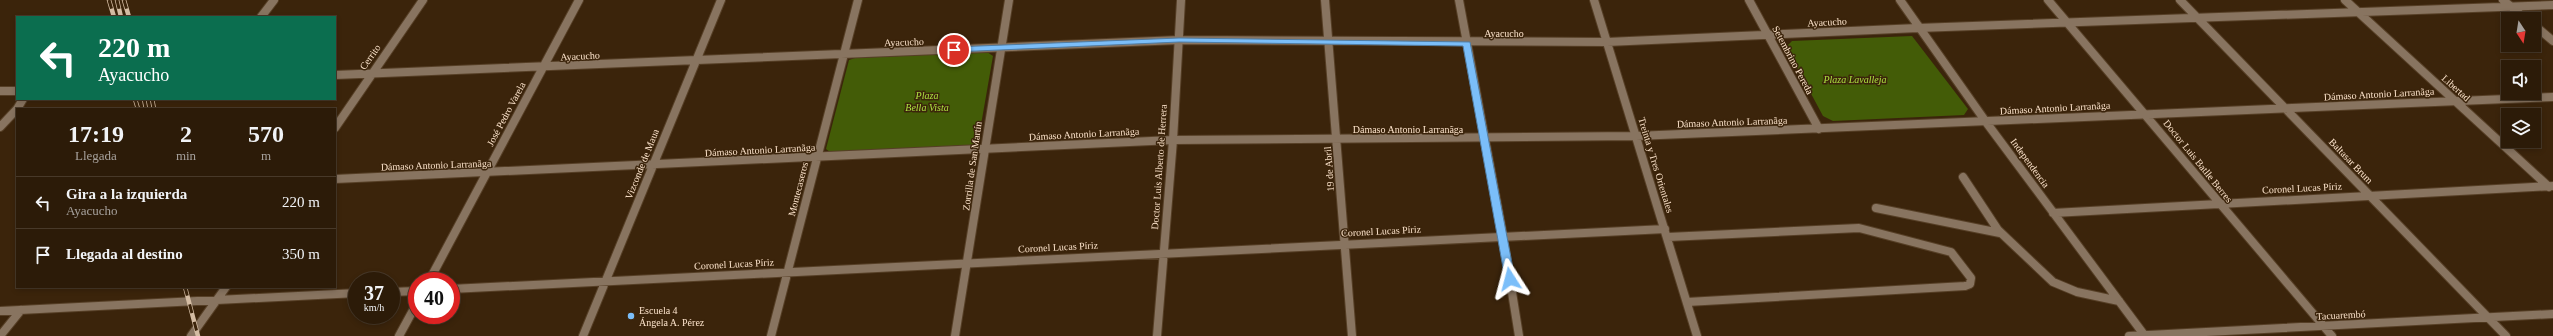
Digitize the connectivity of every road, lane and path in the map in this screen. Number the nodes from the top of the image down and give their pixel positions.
1 (274, 0) edge
2 (423, 0) edge
3 (579, 0) edge
4 (721, 0) edge
5 (858, 0) edge
6 (1009, 0) edge
7 (1181, 0) edge
8 (1325, 0) edge
9 (1459, 0) edge
10 (1594, 0) edge
11 (1749, 0) edge
12 (1900, 0) edge
13 (2048, 0) edge
14 (2180, 0) edge
15 (2345, 0) edge
16 (2503, 0) edge
17 (2553, 5) edge
18 (2511, 7) junction
19 (2357, 12) junction
20 (2517, 12) edge
21 (262, 16) edge
22 (2198, 18) junction
23 (2068, 23) junction
24 (1918, 28) junction
25 (2541, 31) edge
26 (1768, 34) junction
27 (1179, 40) junction
28 (1328, 41) junction
29 (2553, 41) edge
30 (1607, 42) junction
31 (1467, 43) junction
32 (1001, 47) junction
33 (844, 54) junction
34 (696, 61) junction
35 (543, 68) junction
36 (372, 74) junction
37 (336, 75) edge
38 (4, 90) edge
39 (16, 91) edge
40 (2553, 97) edge
41 (2456, 101) junction
42 (2287, 108) junction
43 (16, 110) edge
44 (2146, 114) junction
45 (1986, 122) junction
46 (0, 127) edge
47 (336, 127) edge
48 (1819, 129) junction
49 (1636, 136) junction
50 (1485, 139) junction
51 (1173, 140) junction
52 (1337, 140) junction
53 (984, 149) junction
54 (817, 157) junction
55 (654, 164) junction
56 (487, 173) junction
57 (1963, 178) dead end
58 (336, 179) edge
59 (2551, 188) edge
60 (2370, 196) junction
61 (2219, 204) junction
62 (1876, 208) dead end
63 (2053, 213) junction
64 (1667, 233) junction
65 (2000, 233) junction
66 (1503, 236) junction
67 (1344, 244) junction
68 (1164, 253) junction
69 (968, 262) junction
70 (434, 272) edge
71 (788, 272) junction
72 (606, 281) junction
73 (225, 288) edge
74 (460, 289) edge
75 (348, 293) edge
76 (217, 299) junction
77 (2120, 301) junction
78 (1687, 302) junction
79 (20, 310) junction
80 (0, 311) edge
81 (2553, 314) edge
82 (2488, 318) junction
83 (408, 320) edge
84 (2324, 327) junction
85 (0, 336) edge
86 (191, 336) edge
87 (399, 336) edge
88 (583, 336) edge
89 (770, 336) edge
90 (955, 336) edge
91 (1157, 336) edge
92 (1352, 336) edge
93 (1519, 336) edge
94 (1697, 336) edge
95 (2130, 336) edge
96 (2145, 336) edge
97 (2332, 336) edge
98 (2506, 336) edge

1 - 21 street
2 - 36 street, Cerrito
3 - 35 street, José Pedro Varela
4 - 34 street, Vizconde de Maua
5 - 33 street, Montecaseros
6 - 32 street, Zorrilla de San Martín
7 - 27 street, Doctor Luis Alberto de Herrera
8 - 28 street, 19 de Abril
9 - 31 street
10 - 30 street, Treinta y Tres Orientales
11 - 26 street, Setembrino Pereda
12 - 24 street, Independencia
13 - 23 street, Doctor Luis Batlle Berres
14 - 22 street, Baltasar Brum
15 - 19 street, Libertad
16 - 18 street
17 - 18 street, Ayacucho
18 - 19 street, Ayacucho
18 - 20 street
19 - 22 street, Ayacucho
19 - 41 street, Libertad
22 - 23 street, Ayacucho
22 - 42 street, Baltasar Brum
23 - 24 street, Ayacucho
23 - 44 street, Doctor Luis Batlle Berres
24 - 26 street, Ayacucho
24 - 45 street, Independencia
25 - 29 street
26 - 30 street, Ayacucho
26 - 48 street, Setembrino Pereda
27 - 28 street, Ayacucho
27 - 32 street, Ayacucho
27 - 51 street, Doctor Luis Alberto de Herrera
28 - 31 street, Ayacucho
28 - 52 street, 19 de Abril
30 - 31 street, Ayacucho
30 - 49 street, Treinta y Tres Orientales
31 - 50 street
32 - 33 street, Ayacucho
32 - 53 street, Zorrilla de San Martín
33 - 34 street, Ayacucho
33 - 54 street, Montecaseros
34 - 35 street, Ayacucho
34 - 55 street, Vizconde de Maua
35 - 36 street, Ayacucho
35 - 56 street, José Pedro Varela
36 - 37 street, Ayacucho
36 - 47 street, Cerrito
38 - 39 street
40 - 41 street, Dámaso Antonio Larranãga
41 - 42 street, Dámaso Antonio Larranãga
41 - 59 street, Libertad
42 - 44 street, Dámaso Antonio Larranãga
42 - 60 street, Baltasar Brum
43 - 46 street
44 - 45 street, Dámaso Antonio Larranãga
44 - 61 street, Doctor Luis Batlle Berres
45 - 48 street, Dámaso Antonio Larranãga
45 - 63 street, Independencia
48 - 49 street, Dámaso Antonio Larranãga
49 - 50 street, Dámaso Antonio Larranãga
49 - 64 street, Treinta y Tres Orientales
50 - 52 street, Dámaso Antonio Larranãga
50 - 66 street
51 - 52 street, Dámaso Antonio Larranãga
51 - 53 street, Dámaso Antonio Larranãga
51 - 68 street, Doctor Luis Alberto de Herrera
52 - 67 street, 19 de Abril
53 - 54 street, Dámaso Antonio Larranãga
53 - 69 street, Zorrilla de San Martín
54 - 55 street, Dámaso Antonio Larranãga
54 - 71 street, Montecaseros
55 - 56 street, Dámaso Antonio Larranãga
55 - 72 street, Vizconde de Maua
56 - 58 street, Dámaso Antonio Larranãga
56 - 70 street, José Pedro Varela
57 - 65 street
59 - 60 street, Coronel Lucas Píriz
60 - 61 street, Coronel Lucas Píriz
60 - 82 street, Baltasar Brum
61 - 63 street, Coronel Lucas Píriz
61 - 84 street, Doctor Luis Batlle Berres
62 - 65 street
63 - 77 street, Independencia
64 - 66 street, Coronel Lucas Píriz
64 - 78 street, Treinta y Tres Orientales
64 - 78 street, Coronel Lucas Píriz
65 - 77 street
66 - 67 street, Coronel Lucas Píriz
66 - 93 street
67 - 68 street, Coronel Lucas Píriz
67 - 92 street, 19 de Abril
68 - 69 street, Coronel Lucas Píriz
68 - 91 street, Doctor Luis Alberto de Herrera
69 - 71 street, Coronel Lucas Píriz
69 - 90 street, Zorrilla de San Martín
71 - 72 street, Coronel Lucas Píriz
71 - 89 street, Montecaseros
72 - 74 street, Coronel Lucas Píriz
72 - 88 street, Vizconde de Maua
73 - 76 street
75 - 76 street
76 - 79 street
76 - 86 street
77 - 96 street, Independencia
78 - 94 street, Treinta y Tres Orientales
79 - 80 street
79 - 85 street
81 - 82 street, Tacuarembó
82 - 84 street, Tacuarembó
82 - 98 street, Baltasar Brum
83 - 87 street
84 - 96 street, Tacuarembó
84 - 97 street, Doctor Luis Batlle Berres
95 - 96 street, Tacuarembó

